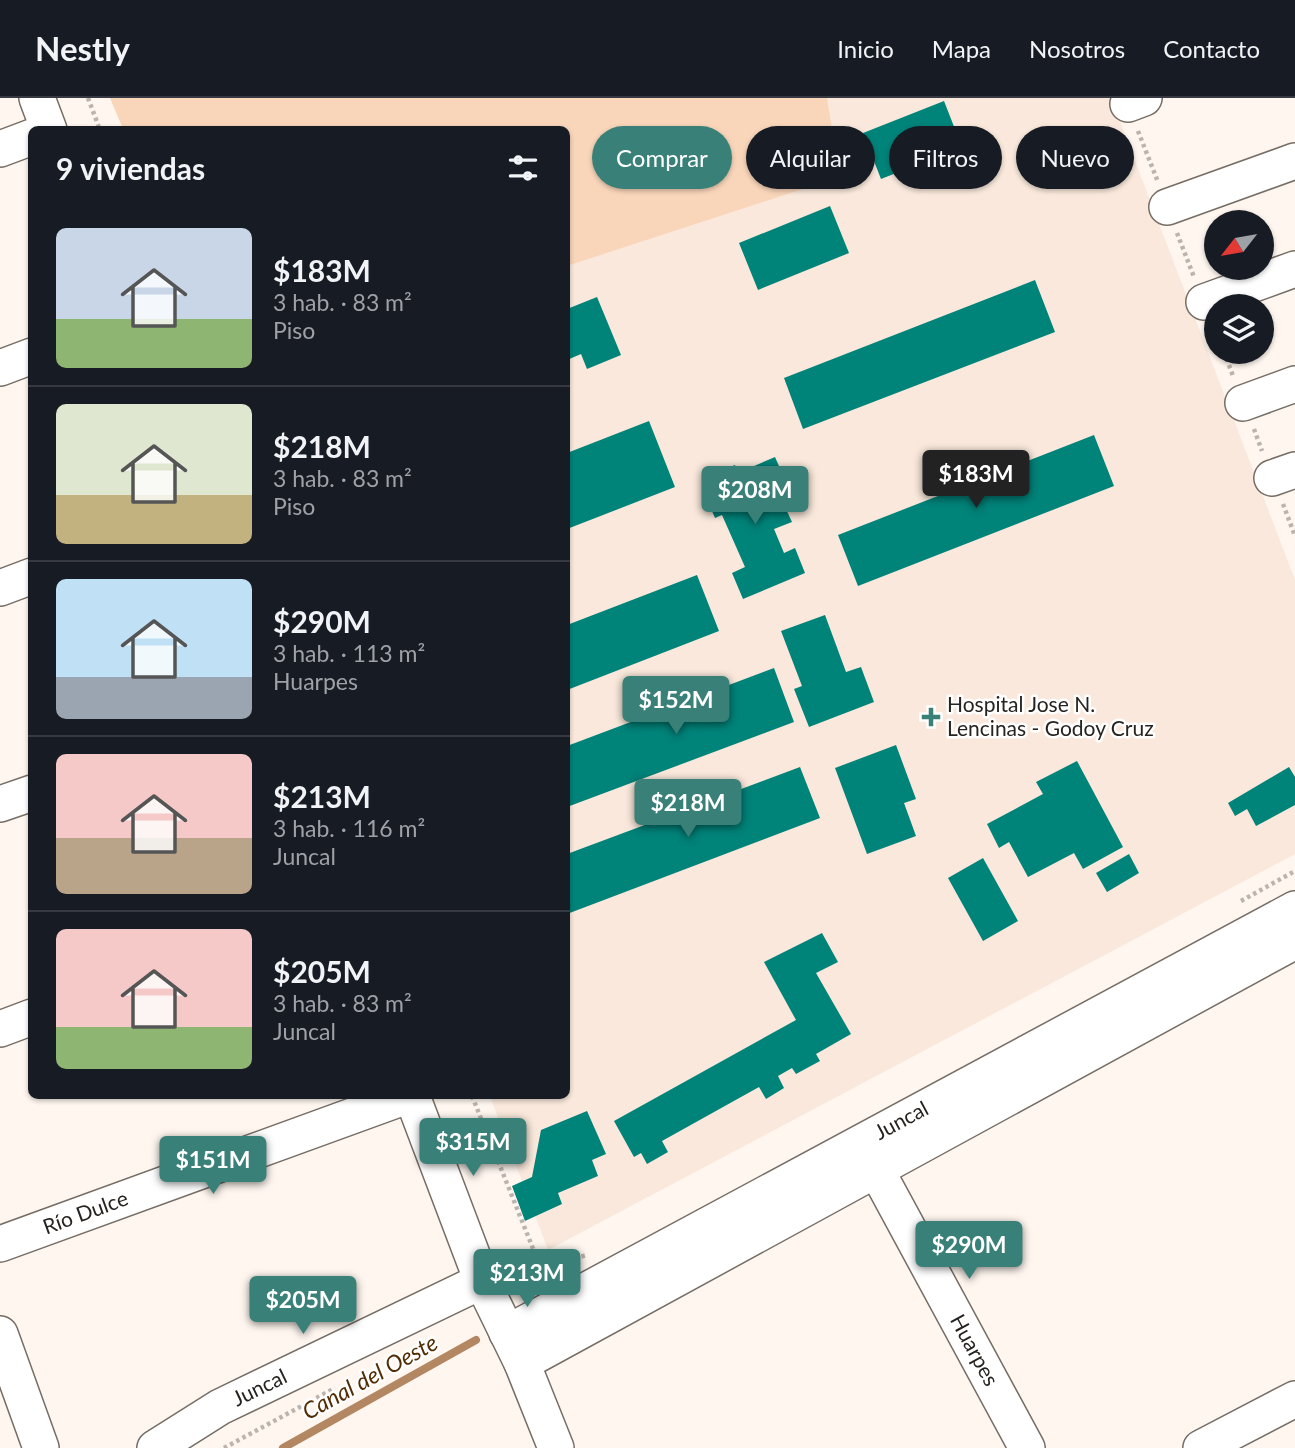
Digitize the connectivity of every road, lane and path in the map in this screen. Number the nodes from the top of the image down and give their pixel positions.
1 (37, 98) edge
2 (88, 98) edge
3 (48, 126) edge
4 (98, 126) edge
5 (28, 138) edge
6 (0, 149) edge
7 (1295, 161) edge
8 (1167, 207) dead end
9 (1295, 269) edge
10 (1226, 294) edge
11 (28, 358) edge
12 (1228, 364) edge
13 (0, 368) edge
14 (1295, 384) edge
15 (1243, 403) junction
16 (1284, 474) edge
17 (1295, 536) edge
18 (28, 578) edge
19 (0, 588) edge
20 (28, 794) edge
21 (0, 804) edge
22 (1295, 871) edge
23 (1234, 905) dead end
24 (1295, 909) edge
25 (1295, 941) edge
26 (28, 1018) edge
27 (0, 1029) edge
28 (402, 1099) edge
29 (411, 1099) edge
30 (473, 1099) edge
31 (868, 1155) junction
32 (0, 1244) edge
33 (591, 1254) dead end
34 (482, 1280) junction
35 (0, 1334) edge
36 (515, 1348) junction
37 (1295, 1399) edge
38 (41, 1448) edge
39 (155, 1448) edge
40 (556, 1448) edge
41 (1027, 1448) edge
42 (1200, 1448) edge

1 - 3 street
2 - 4 path
5 - 6 street
7 - 8 street
9 - 10 street
11 - 13 street
12 - 15 path
14 - 15 street
15 - 16 path
16 - 17 path
18 - 19 street
20 - 21 street
22 - 23 path
24 - 31 street, Juncal
25 - 31 street, Juncal
26 - 27 street
28 - 32 street, Río Dulce
29 - 34 street
30 - 33 path
31 - 36 street, Juncal
31 - 41 street, Huarpes
34 - 36 street
34 - 39 street, Juncal
35 - 38 street
36 - 40 street
37 - 42 street

